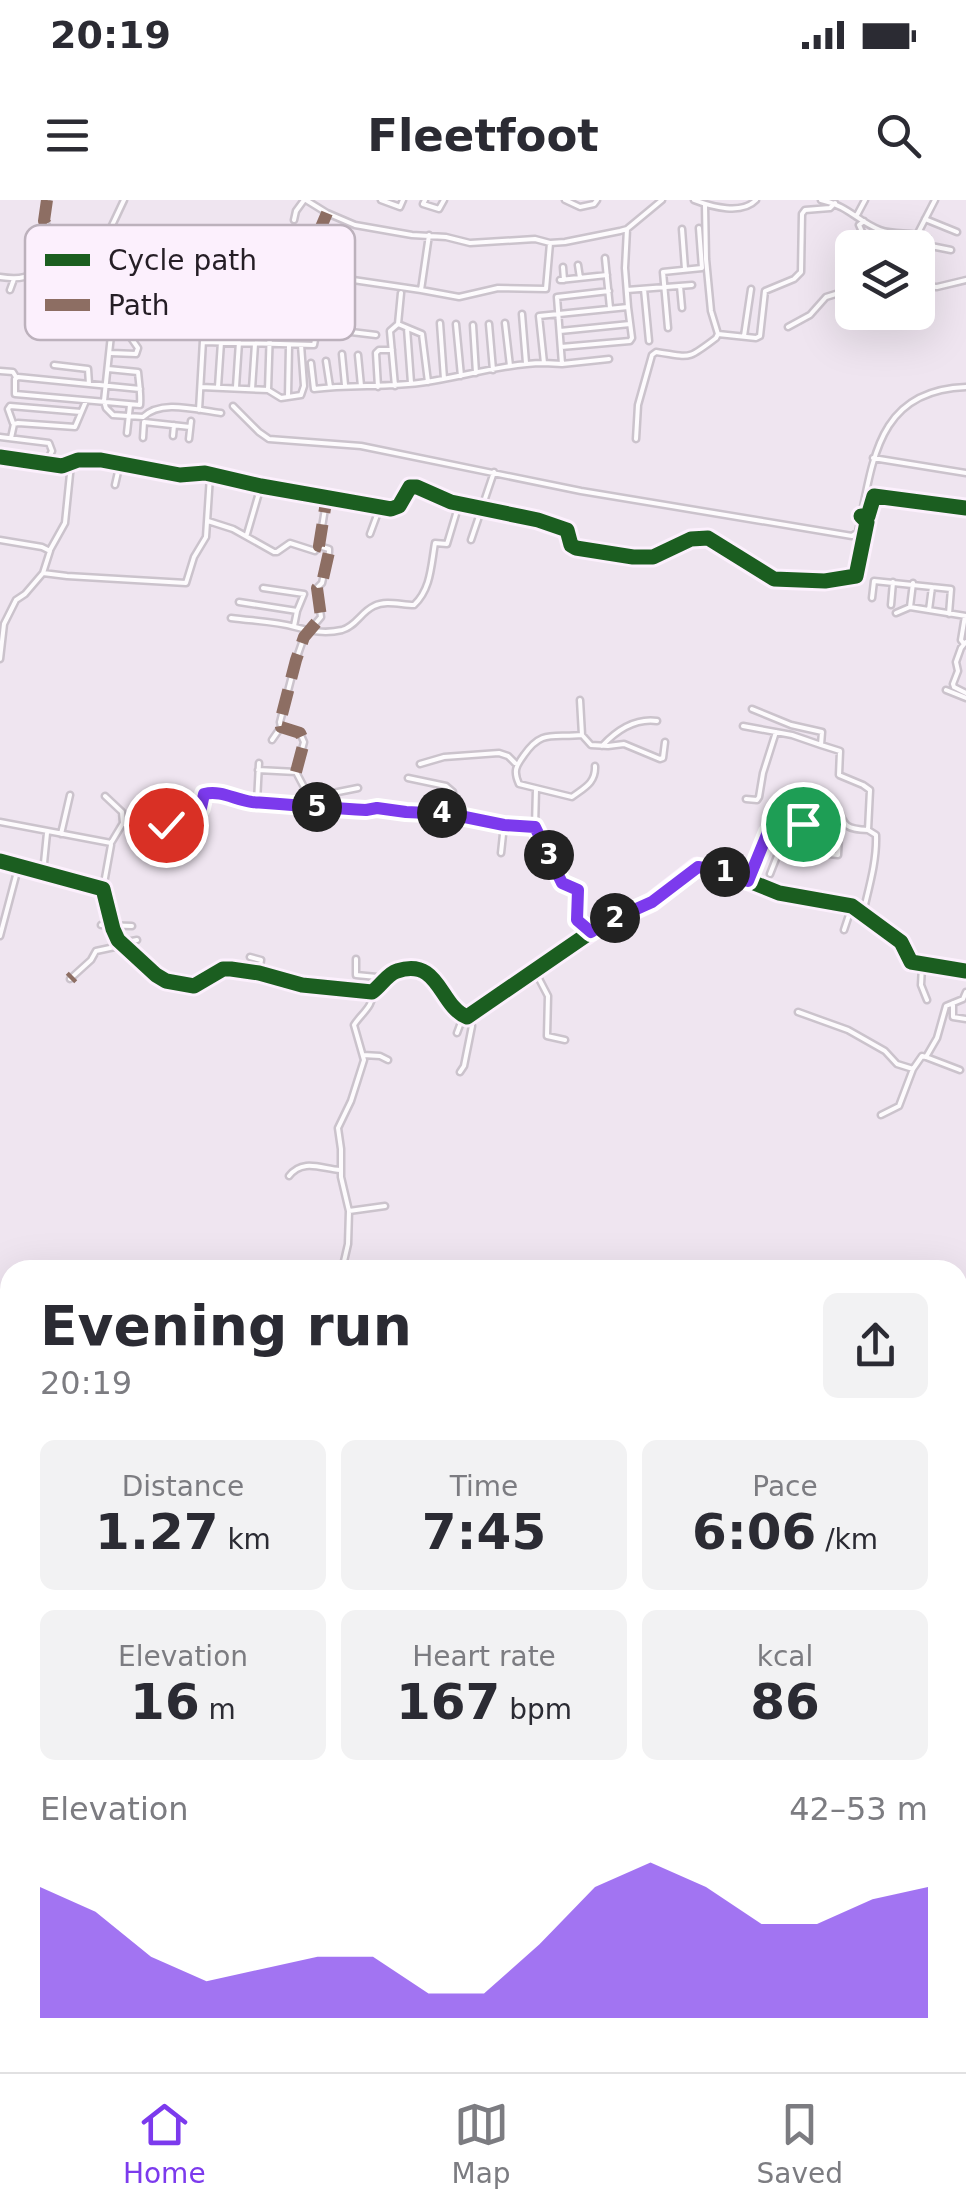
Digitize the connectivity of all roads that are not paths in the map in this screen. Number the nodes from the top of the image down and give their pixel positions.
1 (48, 200) edge
2 (124, 200) edge
3 (305, 200) edge
4 (380, 200) edge
5 (403, 200) edge
6 (425, 200) edge
7 (444, 200) edge
8 (565, 200) edge
9 (596, 200) edge
10 (662, 200) edge
11 (694, 200) edge
12 (756, 200) edge
13 (821, 200) edge
14 (865, 200) edge
15 (935, 200) edge
16 (835, 204) junction
17 (705, 205) junction
18 (327, 213) junction
19 (857, 216) junction
20 (924, 219) junction
21 (294, 220) dead end
22 (864, 221) junction
23 (47, 225) edge
24 (112, 225) edge
25 (322, 225) edge
26 (699, 228) dead end
27 (627, 229) junction
28 (682, 229) dead end
29 (860, 230) edge
30 (880, 230) edge
31 (919, 230) edge
32 (956, 232) dead end
33 (430, 235) junction
34 (550, 243) junction
35 (935, 246) edge
36 (951, 250) dead end
37 (605, 258) dead end
38 (578, 265) dead end
39 (562, 266) dead end
40 (685, 270) junction
41 (607, 274) junction
42 (0, 277) edge
43 (25, 278) edge
44 (580, 278) junction
45 (14, 279) junction
46 (355, 280) edge
47 (966, 280) edge
48 (692, 285) dead end
49 (680, 286) junction
50 (935, 286) edge
51 (664, 288) junction
52 (644, 289) junction
53 (751, 289) dead end
54 (10, 290) dead end
55 (421, 290) junction
56 (627, 290) junction
57 (609, 292) junction
58 (401, 293) dead end
59 (835, 295) edge
60 (628, 307) junction
61 (682, 308) dead end
62 (610, 309) junction
63 (522, 314) dead end
64 (557, 314) junction
65 (440, 323) dead end
66 (505, 323) dead end
67 (398, 324) junction
68 (456, 324) dead end
69 (489, 324) dead end
70 (630, 324) junction
71 (473, 325) dead end
72 (407, 328) junction
73 (668, 328) dead end
74 (788, 328) dead end
75 (559, 331) junction
76 (355, 332) edge
77 (718, 334) junction
78 (376, 335) dead end
79 (744, 336) junction
80 (110, 340) edge
81 (133, 340) edge
82 (271, 340) edge
83 (316, 340) edge
84 (649, 341) dead end
85 (204, 342) joint
86 (221, 342) junction
87 (239, 342) junction
88 (255, 344) junction
89 (271, 345) junction
90 (301, 345) junction
91 (288, 346) junction
92 (561, 347) junction
93 (392, 350) junction
94 (109, 353) junction
95 (342, 354) dead end
96 (358, 355) dead end
97 (609, 359) dead end
98 (326, 361) dead end
99 (544, 362) junction
100 (311, 363) dead end
101 (526, 363) junction
102 (562, 364) junction
103 (54, 366) dead end
104 (510, 366) junction
105 (108, 369) junction
106 (493, 370) junction
107 (0, 371) edge
108 (476, 374) junction
109 (461, 376) junction
110 (16, 377) junction
111 (444, 379) junction
112 (428, 382) junction
113 (88, 384) junction
114 (411, 384) junction
115 (345, 385) junction
116 (106, 386) junction
117 (201, 386) junction
118 (361, 386) junction
119 (395, 386) junction
120 (966, 386) edge
121 (218, 387) junction
122 (330, 387) junction
123 (378, 387) junction
124 (140, 388) junction
125 (236, 388) junction
126 (252, 389) junction
127 (268, 390) junction
128 (288, 398) junction
129 (86, 401) junction
130 (104, 403) junction
131 (130, 405) junction
132 (232, 406) dead end
133 (199, 410) junction
134 (81, 412) junction
135 (220, 413) dead end
136 (129, 416) junction
137 (144, 419) junction
138 (14, 424) junction
139 (174, 425) junction
140 (127, 432) dead end
141 (172, 436) dead end
142 (0, 437) edge
143 (11, 438) junction
144 (143, 438) dead end
145 (189, 439) dead end
146 (636, 439) dead end
147 (0, 455) edge
148 (873, 458) junction
149 (120, 463) junction
150 (72, 464) junction
151 (494, 472) junction
152 (966, 473) edge
153 (210, 475) junction
154 (116, 485) dead end
155 (261, 486) junction
156 (328, 496) junction
157 (865, 496) junction
158 (874, 496) junction
159 (459, 504) junction
160 (380, 507) junction
161 (966, 508) edge
162 (482, 509) junction
163 (861, 516) junction
164 (208, 521) junction
165 (370, 534) dead end
166 (247, 536) junction
167 (0, 540) edge
168 (471, 540) dead end
169 (50, 551) junction
170 (315, 551) dead end
171 (42, 572) junction
172 (893, 582) junction
173 (913, 584) junction
174 (932, 586) junction
175 (263, 588) dead end
176 (872, 598) dead end
177 (239, 602) dead end
178 (892, 605) dead end
179 (910, 607) junction
180 (929, 610) junction
181 (297, 611) junction
182 (896, 613) dead end
183 (949, 614) junction
184 (965, 616) edge
185 (231, 618) dead end
186 (294, 626) junction
187 (310, 632) junction
188 (965, 643) edge
189 (0, 659) edge
190 (946, 690) dead end
191 (965, 692) edge
192 (580, 700) dead end
193 (752, 708) dead end
194 (657, 721) dead end
195 (281, 726) junction
196 (744, 726) dead end
197 (776, 732) junction
198 (582, 736) junction
199 (272, 740) dead end
200 (665, 742) dead end
201 (820, 745) junction
202 (602, 746) junction
203 (259, 762) dead end
204 (420, 764) dead end
205 (516, 765) junction
206 (595, 766) dead end
207 (258, 770) junction
208 (296, 772) junction
209 (408, 778) dead end
210 (358, 788) dead end
211 (536, 789) junction
212 (328, 794) junction
213 (70, 795) dead end
214 (105, 796) dead end
215 (746, 800) dead end
216 (776, 800) dead end
217 (257, 802) junction
218 (790, 802) dead end
219 (326, 806) junction
220 (837, 807) dead end
221 (450, 814) junction
222 (0, 822) edge
223 (123, 822) junction
224 (803, 824) dead end
225 (504, 825) junction
226 (535, 827) junction
227 (819, 829) dead end
228 (868, 830) junction
229 (47, 832) junction
230 (768, 832) junction
231 (61, 834) junction
232 (784, 835) junction
233 (839, 837) dead end
234 (801, 839) junction
235 (820, 842) junction
236 (111, 843) junction
237 (501, 853) dead end
238 (0, 861) edge
239 (18, 868) junction
240 (43, 873) junction
241 (770, 874) dead end
242 (748, 881) junction
243 (104, 890) junction
244 (851, 908) junction
245 (863, 912) junction
246 (2, 922) edge
247 (101, 925) dead end
248 (132, 926) dead end
249 (112, 927) junction
250 (844, 930) dead end
251 (591, 932) junction
252 (0, 936) edge
253 (136, 940) dead end
254 (122, 944) junction
255 (250, 957) dead end
256 (356, 959) dead end
257 (922, 969) junction
258 (535, 971) junction
259 (966, 971) edge
260 (259, 973) junction
261 (71, 978) dead end
262 (381, 985) junction
263 (372, 992) junction
264 (966, 992) edge
265 (927, 1000) dead end
266 (953, 1003) junction
267 (798, 1012) dead end
268 (464, 1019) junction
269 (966, 1019) edge
270 (457, 1034) dead end
271 (565, 1040) dead end
272 (363, 1055) junction
273 (926, 1057) junction
274 (388, 1060) dead end
275 (952, 1068) junction
276 (914, 1069) junction
277 (960, 1070) dead end
278 (460, 1072) dead end
279 (949, 1077) dead end
280 (881, 1115) dead end
281 (340, 1170) junction
282 (289, 1176) dead end
283 (385, 1206) dead end
284 (349, 1211) junction
285 (344, 1260) edge

1 - 23 street
2 - 24 street
3 - 18 street
3 - 21 street
4 - 5 street
6 - 7 street
8 - 9 street
10 - 27 street
11 - 17 street
12 - 17 street
13 - 16 street
14 - 19 street
15 - 20 street
16 - 19 street
16 - 79 street
17 - 77 street
18 - 25 street
18 - 33 street
19 - 22 street
20 - 31 street
20 - 32 street
22 - 29 street
22 - 30 street
26 - 40 street
27 - 34 street
27 - 56 street
28 - 40 street
33 - 34 street
33 - 55 street
34 - 55 street
35 - 36 street
37 - 41 street
38 - 44 street
39 - 44 street
40 - 51 street
41 - 44 street
41 - 57 street
42 - 45 street
43 - 45 street
45 - 54 street
46 - 55 street
47 - 50 street
48 - 49 street
49 - 51 street
49 - 61 street
51 - 52 street
51 - 73 street
52 - 56 street
52 - 84 street
53 - 79 street
56 - 60 street
57 - 62 street
57 - 64 street
58 - 67 street
59 - 74 street
60 - 62 street
60 - 70 street
62 - 64 street
63 - 101 street
64 - 75 street
64 - 99 street
65 - 111 street
66 - 104 street
67 - 72 street
67 - 93 street
68 - 109 street
69 - 106 street
70 - 75 street
70 - 92 street
71 - 108 street
72 - 112 street
72 - 114 street
75 - 92 street
76 - 78 street
77 - 79 street
77 - 146 street
80 - 94 street
81 - 94 street
82 - 89 street
83 - 90 street
85 - 86 street
85 - 117 street
86 - 87 street
86 - 121 street
87 - 88 street
87 - 125 street
88 - 89 street
88 - 126 street
89 - 91 street
89 - 127 street
90 - 91 street
90 - 128 street
91 - 128 street
92 - 102 street
93 - 119 street
93 - 123 street
94 - 105 street
95 - 115 street
96 - 118 street
97 - 102 street
98 - 122 street
99 - 101 street
99 - 102 street
100 - 122 street
101 - 104 street
103 - 113 street
104 - 106 street
105 - 116 street
105 - 124 street
106 - 108 street
107 - 110 street
108 - 109 street
109 - 111 street
110 - 113 street
110 - 129 street
111 - 112 street
112 - 114 street
113 - 116 street
114 - 119 street
115 - 118 street
115 - 122 street
116 - 124 street
116 - 130 street
117 - 121 street
117 - 133 street
118 - 123 street
119 - 123 street
120 - 148 street
121 - 125 street
124 - 131 street
125 - 126 street
126 - 127 street
127 - 128 street
129 - 130 street
129 - 134 street
130 - 131 street
130 - 136 street
131 - 136 street
132 - 151 street
133 - 135 street
133 - 137 street
134 - 138 street
134 - 138 street
136 - 137 street
136 - 140 street
137 - 139 street
137 - 144 street
138 - 143 street
139 - 141 street
139 - 145 street
142 - 143 street
143 - 147 street
147 - 150 street
148 - 152 street
148 - 157 street
149 - 150 street
149 - 153 street
149 - 154 street
150 - 169 street
151 - 162 street
151 - 163 street
153 - 155 street
153 - 164 street
155 - 156 street
155 - 166 street
156 - 160 street
156 - 187 street
157 - 158 street
157 - 163 street
158 - 161 street
158 - 163 street
159 - 160 street
159 - 162 street
159 - 187 street
160 - 165 street
162 - 163 street
162 - 168 street
164 - 166 street
164 - 171 street
166 - 170 street
167 - 169 street
169 - 171 street
171 - 189 street
172 - 173 street
172 - 176 street
172 - 178 street
173 - 174 street
173 - 179 street
174 - 180 street
174 - 183 street
175 - 181 street
177 - 181 street
179 - 180 street
179 - 182 street
180 - 183 street
181 - 186 street
183 - 184 street
184 - 188 street
185 - 186 street
186 - 187 street
187 - 195 street
188 - 191 street
190 - 191 street
192 - 198 street
193 - 201 street
194 - 202 street
195 - 199 street
195 - 208 street
196 - 197 street
197 - 201 street
197 - 215 street
198 - 202 street
198 - 205 street
200 - 202 street
201 - 228 street
203 - 207 street
204 - 205 street
205 - 211 street
206 - 211 street
207 - 208 street
207 - 217 street
208 - 212 street
209 - 221 street
210 - 212 street
211 - 226 street
212 - 219 street
213 - 231 street
214 - 223 street
216 - 230 street
217 - 219 street
217 - 223 street
218 - 232 street
219 - 221 street
220 - 228 street
221 - 225 street
222 - 229 street
223 - 236 street
224 - 234 street
225 - 226 street
225 - 237 street
226 - 251 street
227 - 235 street
228 - 245 street
229 - 231 street
229 - 240 street
230 - 232 street
230 - 242 street
231 - 236 street
232 - 234 street
232 - 241 street
233 - 235 street
234 - 235 street
236 - 243 street
238 - 239 street
239 - 240 street
239 - 246 street
240 - 243 street
242 - 244 street
242 - 251 street
243 - 249 street
244 - 245 street
244 - 250 street
245 - 257 street
246 - 252 street
247 - 249 street
248 - 249 street
249 - 254 street
251 - 258 street
253 - 254 street
254 - 260 street
254 - 261 street
255 - 260 street
256 - 262 street
257 - 259 street
257 - 265 street
258 - 268 street
258 - 271 street
260 - 263 street
262 - 263 street
262 - 268 street
263 - 272 street
264 - 266 street
266 - 269 street
266 - 273 street
267 - 276 street
268 - 270 street
268 - 278 street
272 - 274 street
272 - 281 street
273 - 275 street
273 - 276 street
275 - 277 street
275 - 279 street
276 - 280 street
281 - 282 street
281 - 284 street
283 - 284 street
284 - 285 street

